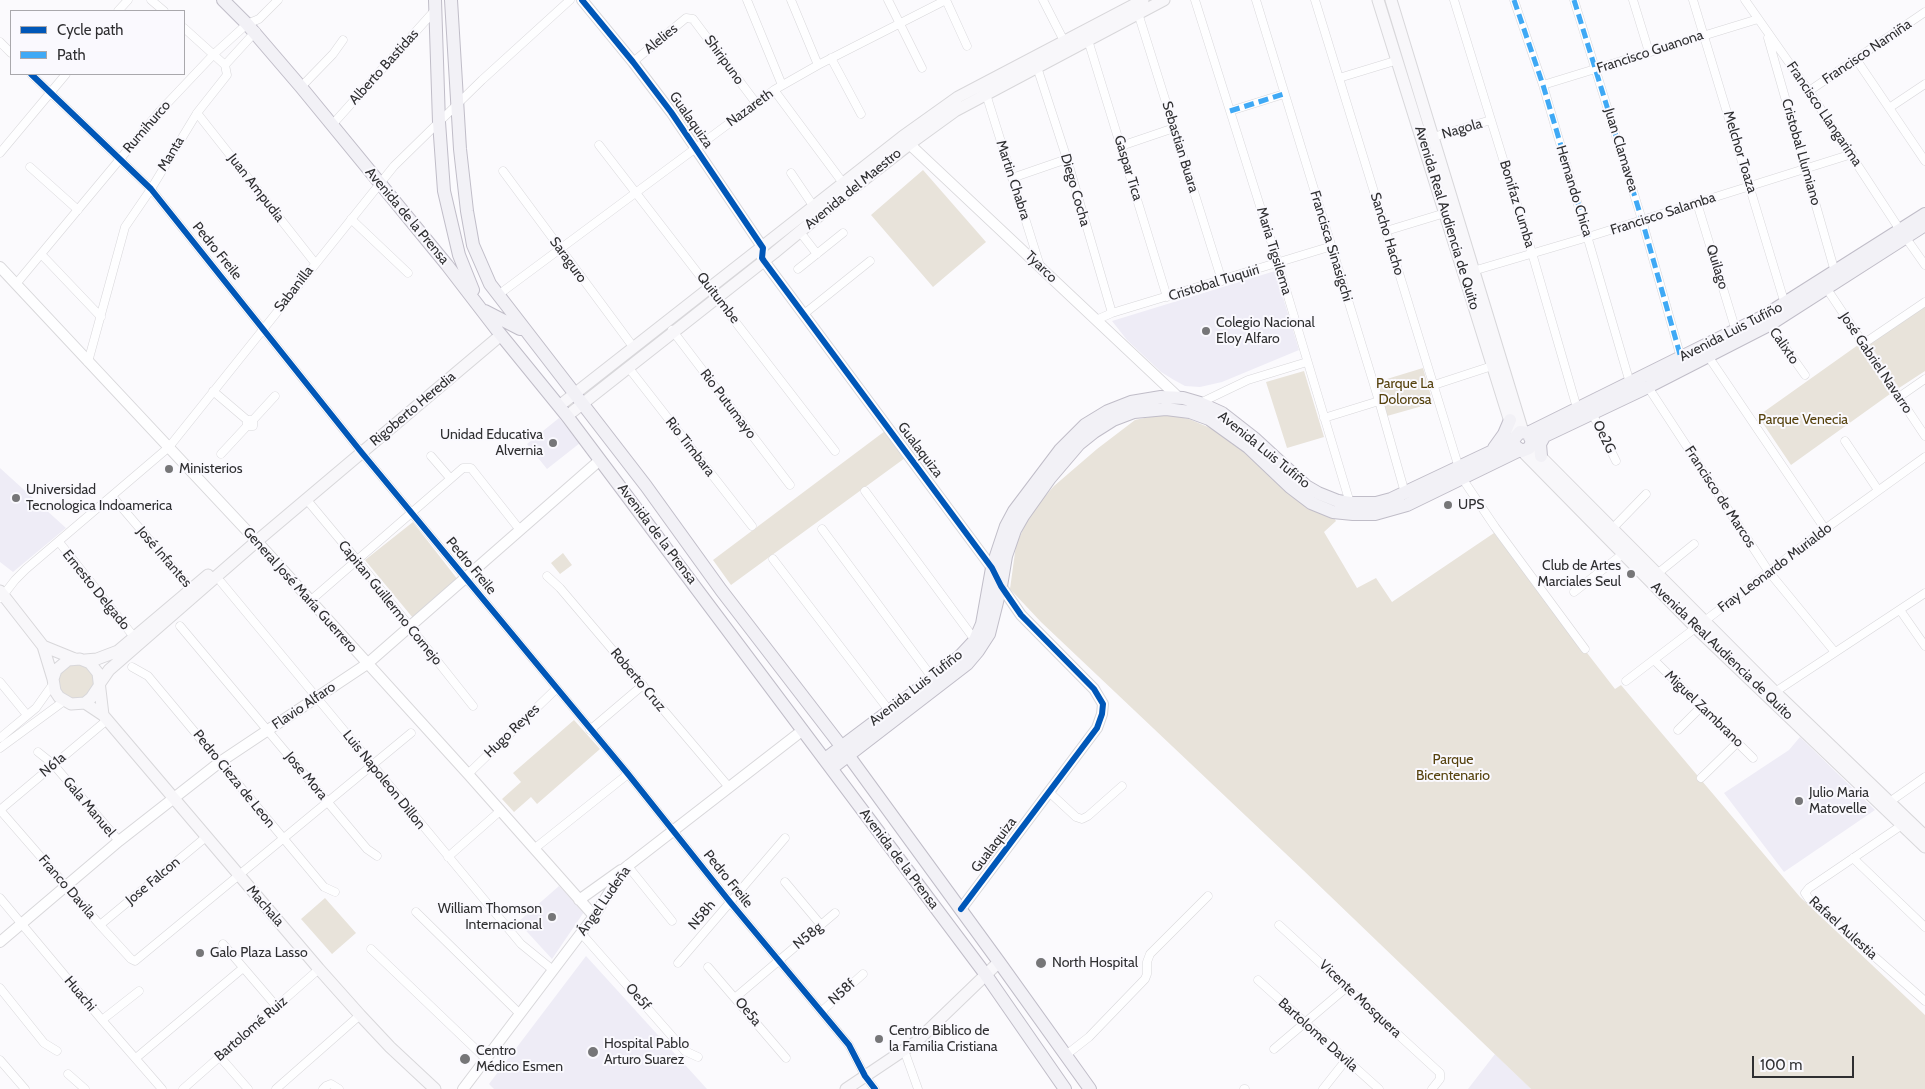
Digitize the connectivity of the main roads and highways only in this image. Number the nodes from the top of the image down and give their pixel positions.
1 (223, 0) edge
2 (451, 0) edge
3 (1143, 0) edge
4 (1164, 0) edge
5 (1378, 0) edge
6 (1391, 0) edge
7 (435, 5) edge
8 (1392, 23) junction
9 (1100, 28) junction
10 (1020, 69) junction
11 (936, 119) junction
12 (846, 188) junction
13 (1925, 214) edge
14 (1925, 225) edge
15 (1903, 234) junction
16 (1871, 254) junction
17 (459, 255) junction
18 (447, 265) junction
19 (714, 293) junction
20 (481, 308) junction
21 (493, 319) junction
22 (1766, 321) junction
23 (669, 327) junction
24 (526, 334) junction
25 (501, 335) junction
26 (1617, 395) junction
27 (578, 399) junction
28 (563, 411) junction
29 (1510, 420) junction
30 (1545, 435) junction
31 (1523, 441) junction
32 (1256, 447) junction
33 (1492, 452) junction
34 (1541, 456) junction
35 (1461, 473) junction
36 (1433, 486) junction
37 (1010, 528) junction
38 (194, 592) junction
39 (1, 595) edge
40 (1700, 625) junction
41 (43, 646) junction
42 (80, 659) junction
43 (53, 681) junction
44 (936, 682) junction
45 (99, 684) junction
46 (85, 702) junction
47 (105, 717) junction
48 (845, 750) junction
49 (828, 763) junction
50 (1886, 804) junction
51 (1925, 836) edge
52 (1925, 847) edge
53 (1000, 962) junction
54 (986, 975) junction
55 (435, 1089) edge
56 (846, 1089) edge
57 (1065, 1089) edge
58 (1090, 1089) edge

1 - 18 main road, Avenida de la Prensa
2 - 24 main road, Avenida de la Prensa
3 - 9 main road, Avenida del Maestro
4 - 9 main road, Avenida del Maestro
5 - 8 main road, Avenida Real Audiencia de Quito
6 - 8 main road, Avenida Real Audiencia de Quito
7 - 17 main road
8 - 29 main road, Avenida Real Audiencia de Quito
8 - 31 main road, Avenida Real Audiencia de Quito
9 - 10 main road, Avenida del Maestro
9 - 10 main road, Avenida del Maestro
10 - 11 main road, Avenida del Maestro
10 - 11 main road, Avenida del Maestro
11 - 12 main road, Avenida del Maestro
12 - 19 main road, Avenida del Maestro
12 - 19 main road, Avenida del Maestro
13 - 15 main road, Avenida Luis Tufiño
14 - 15 main road, Avenida Luis Tufiño
15 - 16 main road, Avenida Luis Tufiño
16 - 22 main road, Avenida Luis Tufiño
16 - 22 main road, Avenida Luis Tufiño
17 - 18 main road
17 - 20 main road
18 - 20 main road, Avenida de la Prensa
19 - 23 main road, Avenida del Maestro
20 - 21 main road, Avenida de la Prensa
21 - 24 main road
21 - 25 main road, Avenida de la Prensa
22 - 26 main road, Avenida Luis Tufiño
22 - 26 main road, Avenida Luis Tufiño
23 - 27 main road, Avenida del Maestro
23 - 27 main road, Avenida del Maestro
24 - 27 main road, Avenida de la Prensa
25 - 28 main road, Avenida de la Prensa
25 - 38 main road, Rigoberto Heredia
26 - 30 main road, Avenida Luis Tufiño
26 - 31 main road, Avenida Luis Tufiño
27 - 28 main road, Avenida del Maestro
27 - 48 main road, Avenida de la Prensa
28 - 49 main road, Avenida de la Prensa
29 - 31 main road, Avenida Real Audiencia de Quito
29 - 33 main road
30 - 31 main road, Avenida Luis Tufiño
30 - 34 main road
31 - 33 main road, Avenida Luis Tufiño
31 - 34 main road, Avenida Real Audiencia de Quito
31 - 35 main road, Avenida Luis Tufiño
31 - 40 main road, Avenida Real Audiencia de Quito
32 - 36 main road, Avenida Luis Tufiño
32 - 36 main road, Avenida Luis Tufiño
32 - 37 main road, Avenida Luis Tufiño
32 - 37 main road, Avenida Luis Tufiño
33 - 35 main road, Avenida Luis Tufiño
34 - 40 main road, Avenida Real Audiencia de Quito
35 - 36 main road, Avenida Luis Tufiño
37 - 44 main road, Avenida Luis Tufiño
37 - 44 main road, Avenida Luis Tufiño
38 - 42 main road, Rigoberto Heredia
38 - 45 main road, Rigoberto Heredia
39 - 41 main road
40 - 50 main road, Avenida Real Audiencia de Quito
40 - 50 main road, Avenida Real Audiencia de Quito
41 - 42 main road
41 - 43 main road
42 - 43 main road, Rigoberto Heredia
42 - 45 main road
43 - 46 main road
44 - 48 main road, Avenida Luis Tufiño
45 - 46 main road, Rigoberto Heredia
45 - 47 main road
46 - 47 main road, Machala
47 - 55 main road, Machala
48 - 49 main road, Avenida Luis Tufiño
48 - 53 main road, Avenida de la Prensa
49 - 54 main road, Avenida de la Prensa
50 - 51 main road, Avenida Real Audiencia de Quito
50 - 52 main road, Avenida Real Audiencia de Quito
53 - 54 main road
53 - 58 main road, Avenida de la Prensa
54 - 56 main road
54 - 57 main road, Avenida de la Prensa

